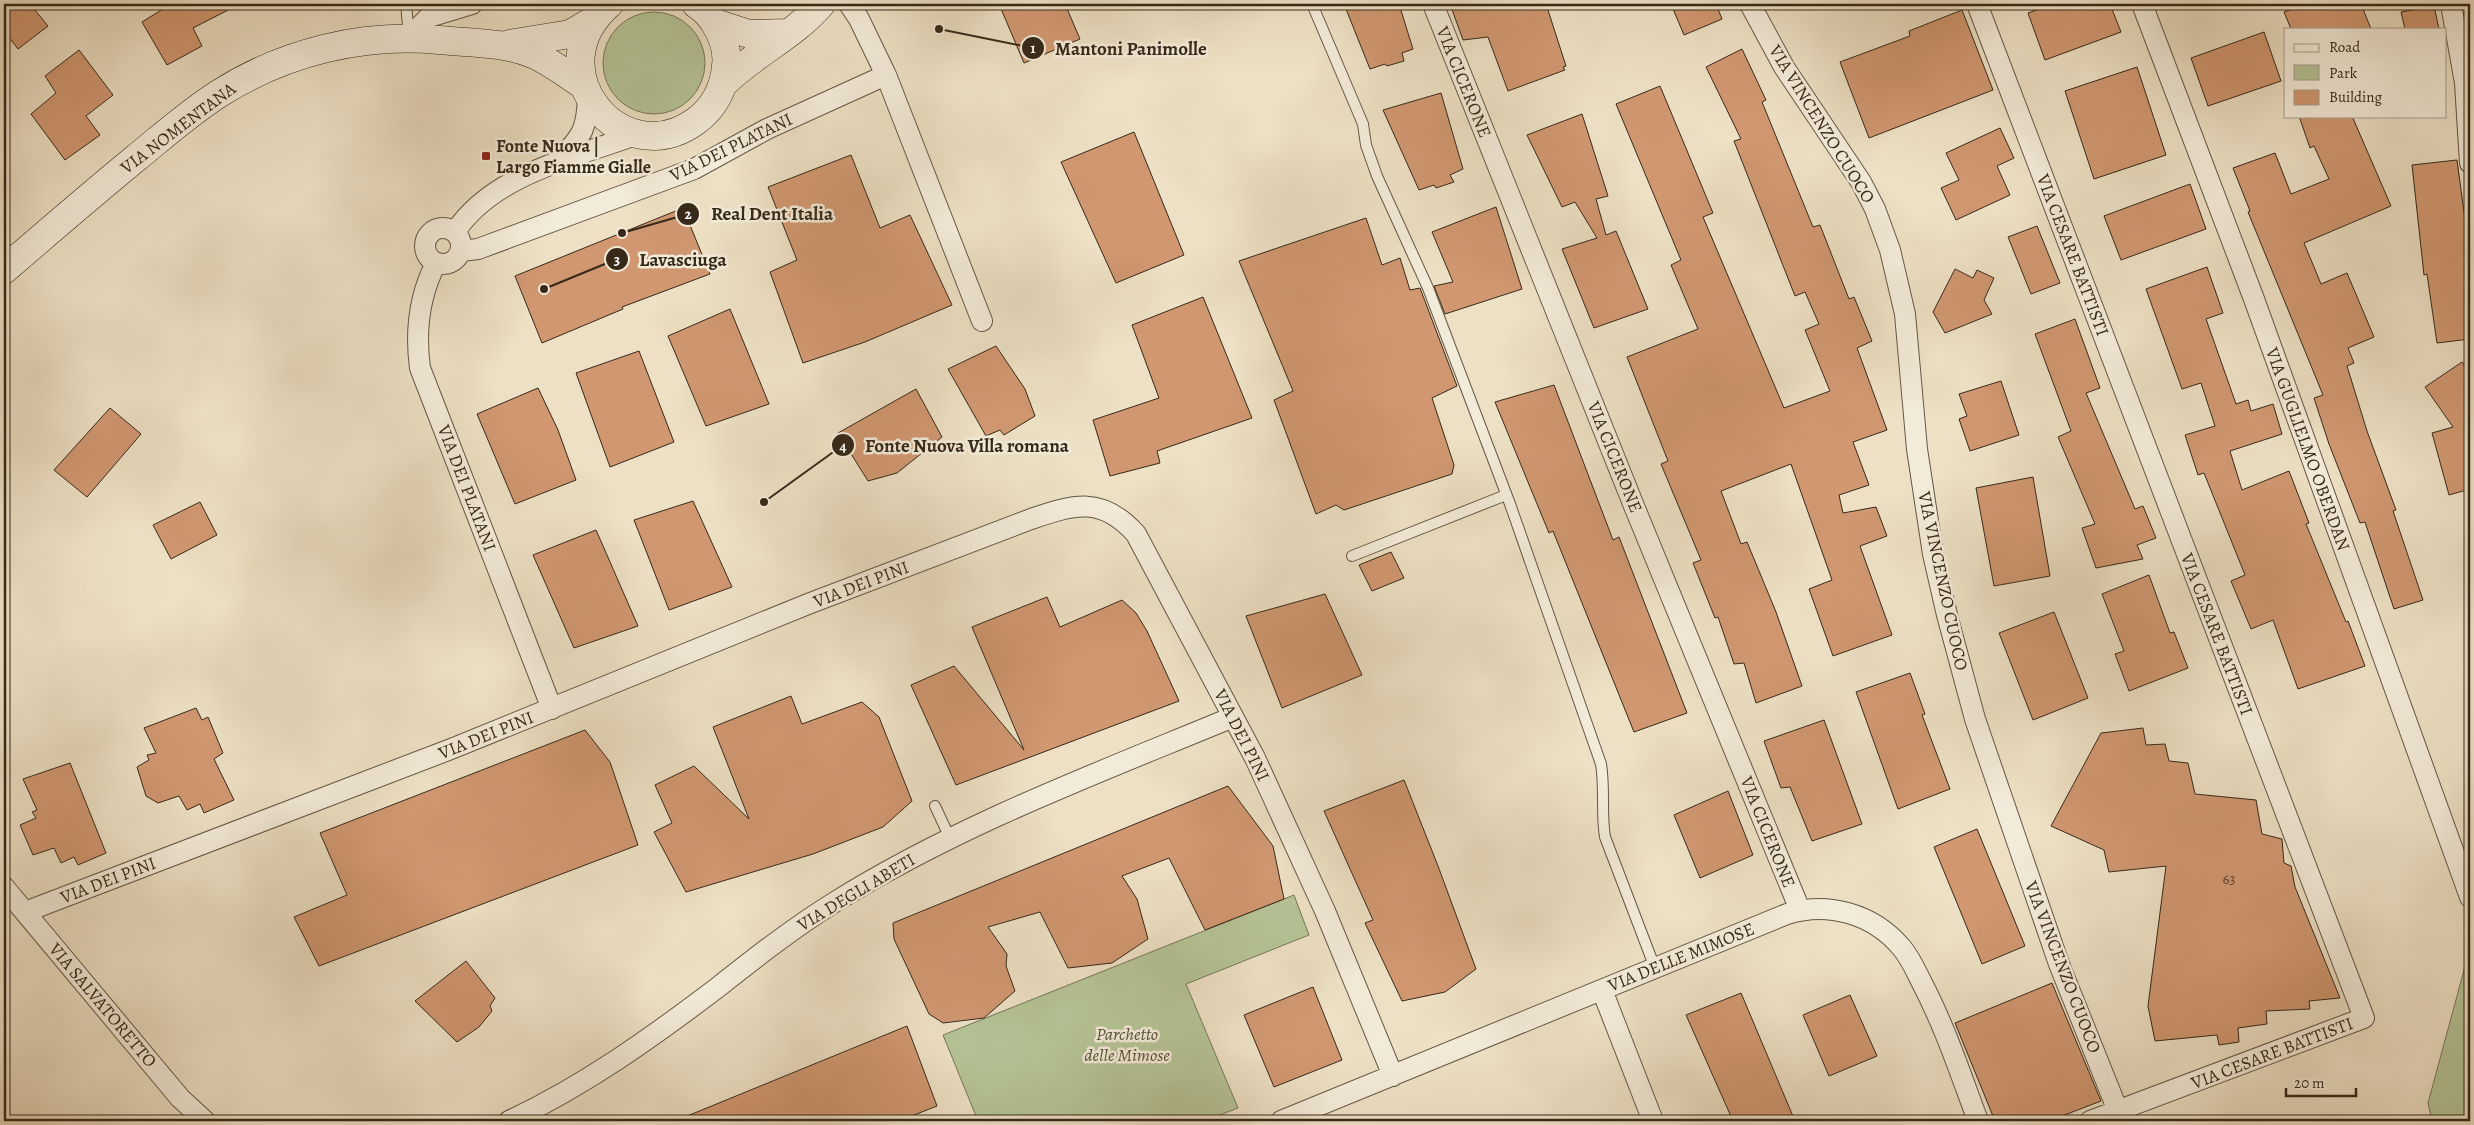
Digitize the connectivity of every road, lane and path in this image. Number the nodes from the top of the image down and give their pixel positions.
1 (406, 4) edge
2 (472, 4) edge
3 (696, 4) edge
4 (821, 4) edge
5 (848, 4) edge
6 (1312, 4) edge
7 (1432, 4) edge
8 (1750, 4) edge
9 (1976, 4) edge
10 (2142, 4) edge
11 (2451, 4) edge
12 (602, 12) edge
13 (715, 23) junction
14 (786, 33) junction
15 (409, 37) junction
16 (500, 45) junction
17 (886, 75) junction
18 (723, 84) junction
19 (586, 90) junction
20 (638, 134) junction
21 (558, 160) junction
22 (2470, 163) edge
23 (455, 232) junction
24 (461, 251) junction
25 (436, 263) junction
26 (4, 270) edge
27 (982, 321) dead end
28 (1506, 495) junction
29 (1352, 556) dead end
30 (552, 709) junction
31 (1233, 717) junction
32 (935, 806) dead end
33 (950, 838) junction
34 (4, 887) edge
35 (2470, 897) edge
36 (1800, 910) junction
37 (25, 912) junction
38 (1655, 968) junction
39 (1602, 990) junction
40 (1393, 1076) junction
41 (2118, 1111) junction
42 (1289, 1120) edge
43 (205, 1121) edge
44 (509, 1121) edge
45 (1653, 1121) edge
46 (1978, 1121) edge
47 (2090, 1121) edge

1 - 15 lane
2 - 15 street
3 - 13 main road
4 - 14 main road
5 - 17 street
6 - 28 lane
7 - 36 street, VIA CICERONE
8 - 41 street, VIA VINCENZO CUOCO
9 - 41 street, VIA CESARE BATTISTI
10 - 35 street, VIA GUGLIELMO OBERDAN
11 - 22 street
12 - 16 main road, VIA NOMENTANA
12 - 19 main road
13 - 14 main road
13 - 18 main road
14 - 18 main road
15 - 16 main road, VIA NOMENTANA
15 - 26 main road, VIA NOMENTANA
16 - 19 main road, VIA NOMENTANA
17 - 24 street, VIA DEI PLATANI
17 - 27 street
18 - 20 main road
19 - 20 main road
19 - 21 street
20 - 21 street
21 - 23 street
23 - 24 street
23 - 25 street
24 - 25 street
25 - 30 street, VIA DEI PLATANI
28 - 29 lane
28 - 38 lane
30 - 31 street, VIA DEI PINI
30 - 37 street, VIA DEI PINI
31 - 33 street, VIA DEGLI ABETI
31 - 40 street, VIA DEI PINI
32 - 33 lane
33 - 44 street, VIA DEGLI ABETI
34 - 37 street, VIA SALVATORETTO
36 - 38 street, VIA DELLE MIMOSE
36 - 46 street, VIA DELLE MIMOSE
37 - 43 street, VIA SALVATORETTO
38 - 39 street, VIA DELLE MIMOSE
39 - 40 street, VIA DELLE MIMOSE
39 - 45 street
40 - 42 street, VIA DELLE MIMOSE
41 - 47 street

